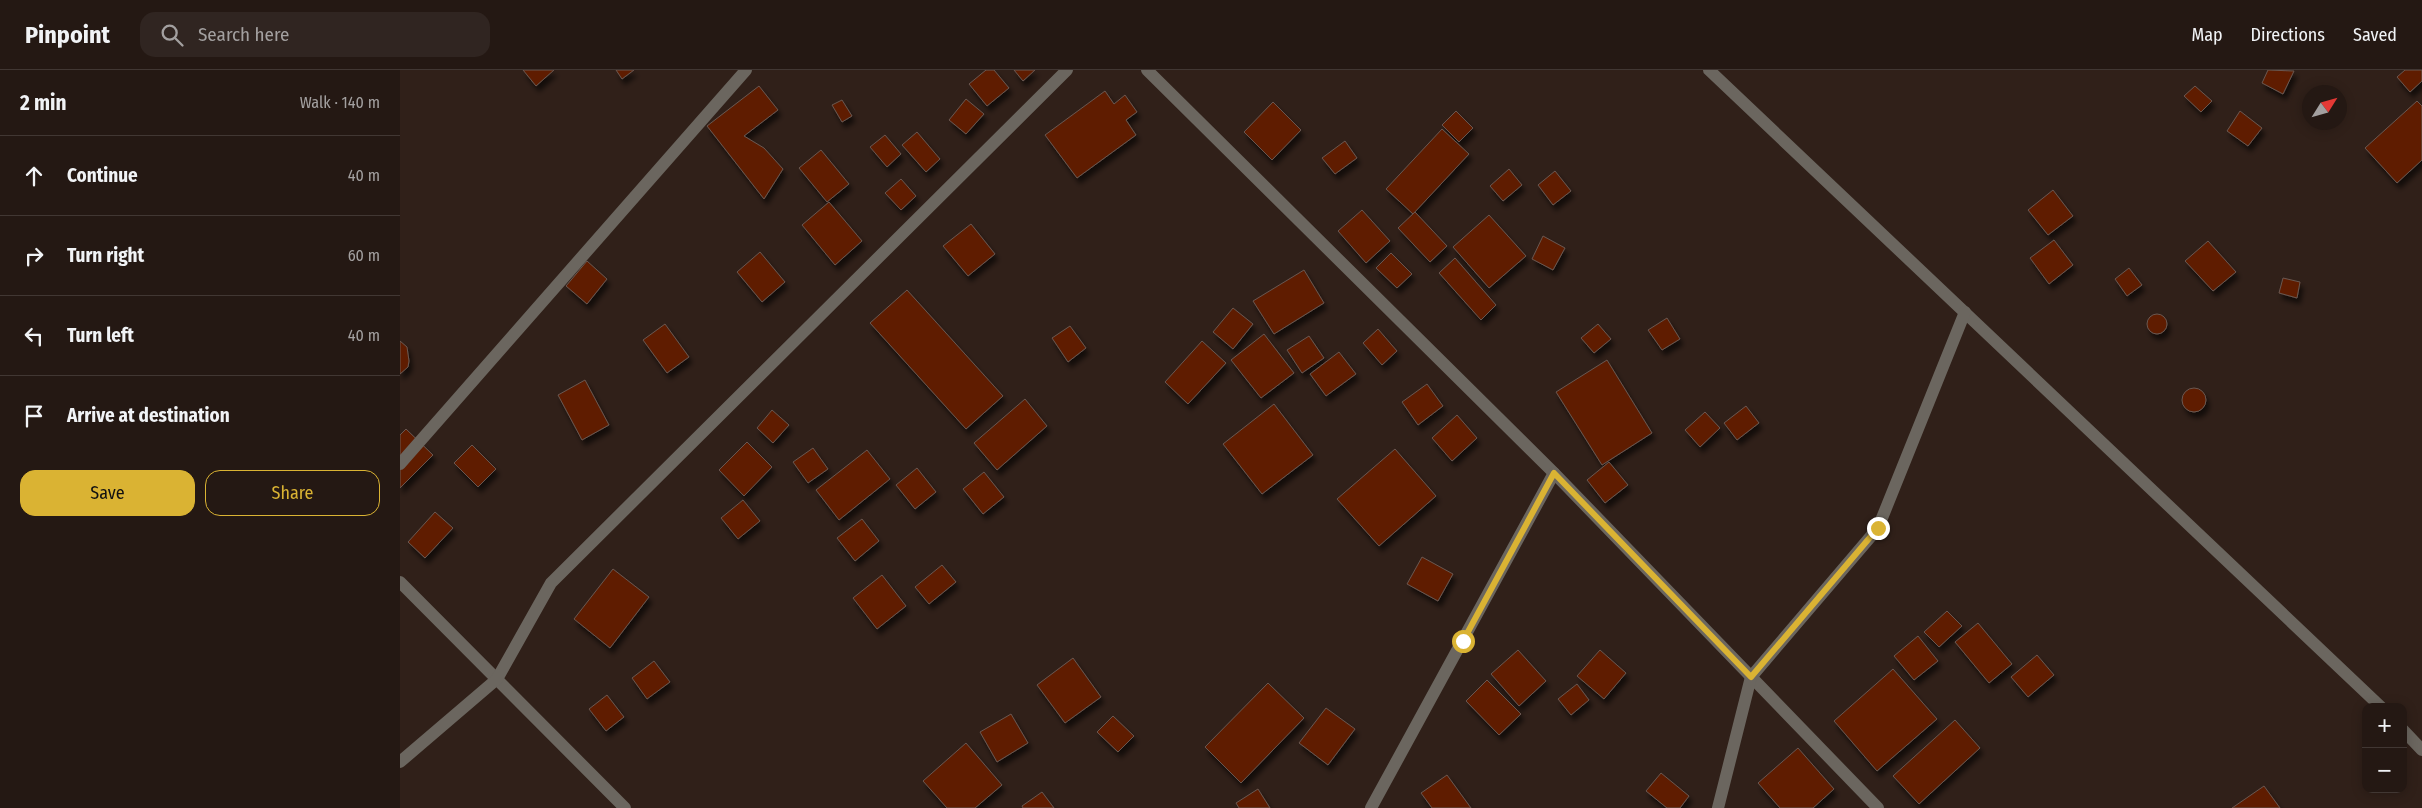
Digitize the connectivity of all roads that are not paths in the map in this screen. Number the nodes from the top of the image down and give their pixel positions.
1 (746, 70) edge
2 (1067, 70) edge
3 (1148, 70) edge
4 (1709, 70) edge
5 (1965, 312) junction
6 (400, 464) edge
7 (1554, 473) junction
8 (400, 582) edge
9 (1751, 677) junction
10 (497, 679) junction
11 (2377, 703) edge
12 (2407, 734) edge
13 (2422, 750) edge
14 (400, 762) edge
15 (625, 808) edge
16 (1371, 808) edge
17 (1718, 808) edge
18 (1878, 808) edge

1 - 6 street
2 - 10 street
3 - 7 street
4 - 5 street
5 - 9 street
5 - 11 street
7 - 9 street
7 - 16 street
8 - 10 street
9 - 17 street
9 - 18 street
10 - 14 street
10 - 15 street
12 - 13 street

